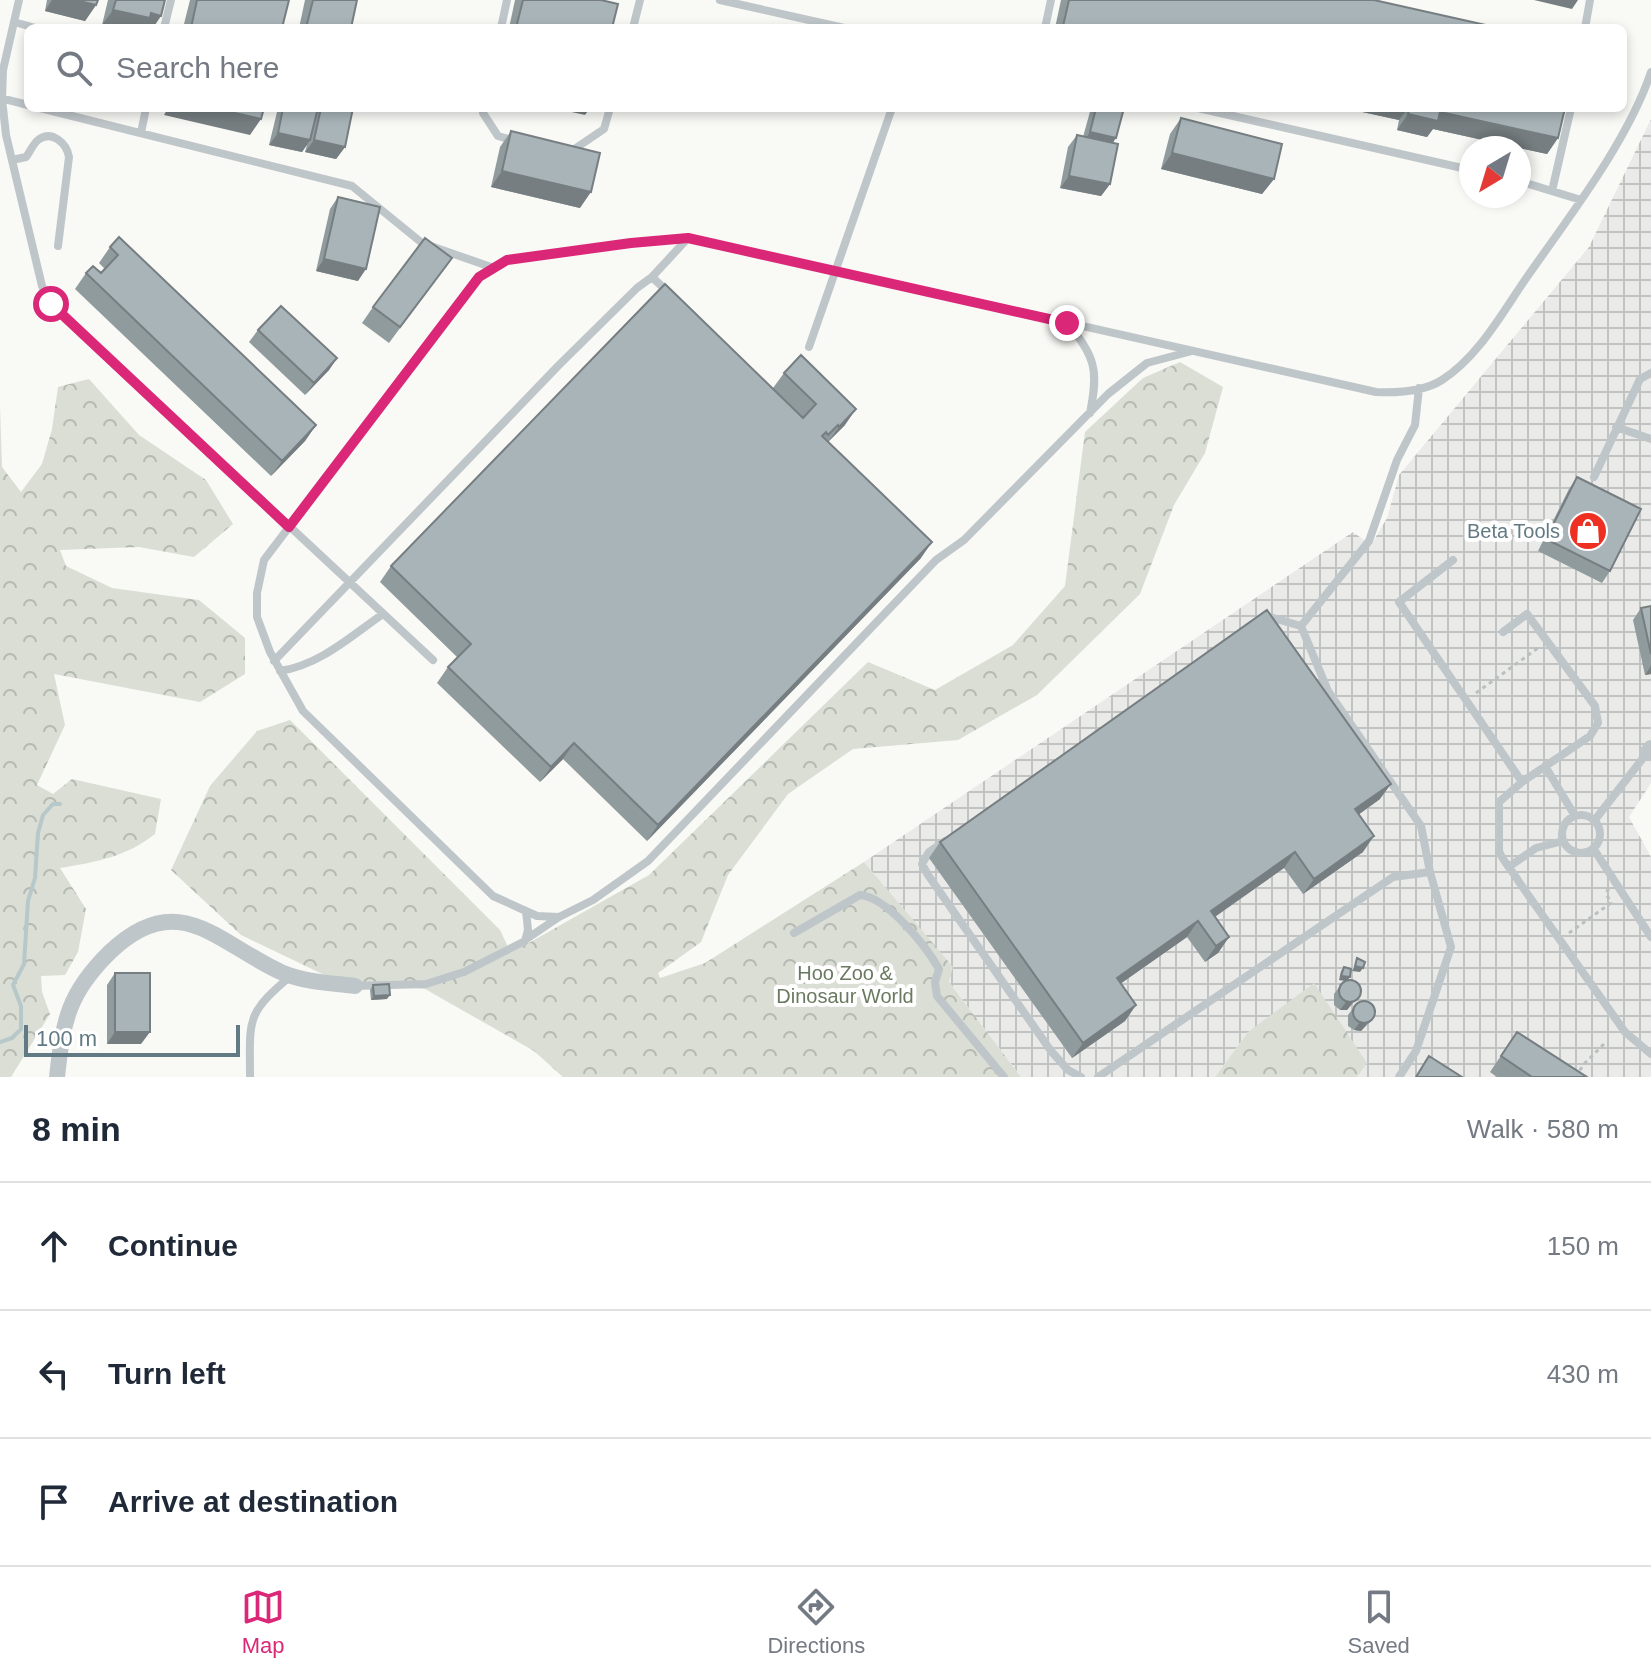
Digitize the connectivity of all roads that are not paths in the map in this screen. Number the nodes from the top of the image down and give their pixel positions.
1 (19, 0) edge
2 (171, 0) edge
3 (507, 0) edge
4 (640, 0) edge
5 (720, 0) edge
6 (780, 0) edge
7 (1051, 0) edge
8 (1590, 0) edge
9 (775, 12) junction
10 (14, 22) junction
11 (165, 24) edge
12 (502, 24) edge
13 (634, 24) edge
14 (827, 24) edge
15 (1046, 24) edge
16 (1586, 24) edge
17 (24, 25) edge
18 (1651, 72) edge
19 (1, 98) edge
20 (24, 104) edge
21 (56, 112) edge
22 (145, 112) edge
23 (483, 112) edge
24 (609, 112) edge
25 (891, 112) edge
26 (1216, 112) edge
27 (1570, 112) edge
28 (141, 133) junction
29 (525, 143) edge
30 (553, 151) edge
31 (12, 160) junction
32 (1459, 167) edge
33 (1531, 185) edge
34 (1552, 191) junction
35 (1581, 200) junction
36 (688, 238) junction
37 (58, 246) dead end
38 (494, 268) junction
39 (837, 271) junction
40 (652, 277) junction
41 (673, 297) edge
42 (1067, 323) junction
43 (809, 347) dead end
44 (1192, 351) junction
45 (1651, 373) edge
46 (1419, 388) junction
47 (1090, 413) junction
48 (1616, 427) junction
49 (1651, 439) edge
50 (1594, 477) dead end
51 (289, 527) junction
52 (1453, 560) dead end
53 (349, 583) junction
54 (383, 614) junction
55 (1256, 620) edge
56 (1301, 626) junction
57 (1503, 632) dead end
58 (433, 660) dead end
59 (274, 661) junction
60 (280, 671) junction
61 (1649, 750) edge
62 (1545, 766) junction
63 (1522, 782) junction
64 (1575, 816) junction
65 (1594, 821) junction
66 (954, 834) edge
67 (1563, 841) junction
68 (1593, 848) junction
69 (1510, 866) junction
70 (1430, 872) junction
71 (526, 911) junction
72 (559, 917) junction
73 (794, 933) dead end
74 (1651, 937) edge
75 (525, 941) junction
76 (292, 975) junction
77 (355, 986) joint
78 (1416, 1051) junction
79 (1651, 1054) edge
80 (1426, 1057) edge
81 (57, 1077) edge
82 (250, 1077) edge
83 (1004, 1077) edge
84 (1081, 1077) edge
85 (1098, 1077) edge
86 (1399, 1077) edge

1 - 10 lane
2 - 11 lane
3 - 12 lane
4 - 13 lane
5 - 9 lane
6 - 9 lane
7 - 15 lane
8 - 16 lane
9 - 14 lane
10 - 17 lane
10 - 19 lane
18 - 35 lane
19 - 20 lane
19 - 31 lane
21 - 28 lane
22 - 28 lane
23 - 29 lane
24 - 30 lane
25 - 39 lane
26 - 32 lane
27 - 34 lane
28 - 38 lane
31 - 37 lane
31 - 51 lane
33 - 34 lane
34 - 35 lane
35 - 46 lane
36 - 38 lane
36 - 39 lane
36 - 40 lane
38 - 51 lane
39 - 42 lane
39 - 43 lane
40 - 41 lane
40 - 53 lane
42 - 44 lane
42 - 47 lane
44 - 46 lane
44 - 47 lane
45 - 48 lane
46 - 56 lane
47 - 72 lane
48 - 49 lane
48 - 50 lane
51 - 53 lane
51 - 59 lane
52 - 63 lane
53 - 54 lane
53 - 59 lane
54 - 58 lane
54 - 60 lane
55 - 56 lane
56 - 70 lane
57 - 62 lane
59 - 60 lane
60 - 71 lane
61 - 65 lane
62 - 63 lane
62 - 64 lane
63 - 69 lane
64 - 65 lane
64 - 67 lane
65 - 68 lane
66 - 84 lane
67 - 68 lane
67 - 69 lane
68 - 74 lane
69 - 79 lane
70 - 78 lane
70 - 85 lane
71 - 72 lane
71 - 75 lane
72 - 75 lane
73 - 83 lane
75 - 77 lane
76 - 77 street
76 - 81 street
76 - 82 lane
78 - 80 lane
78 - 86 lane

